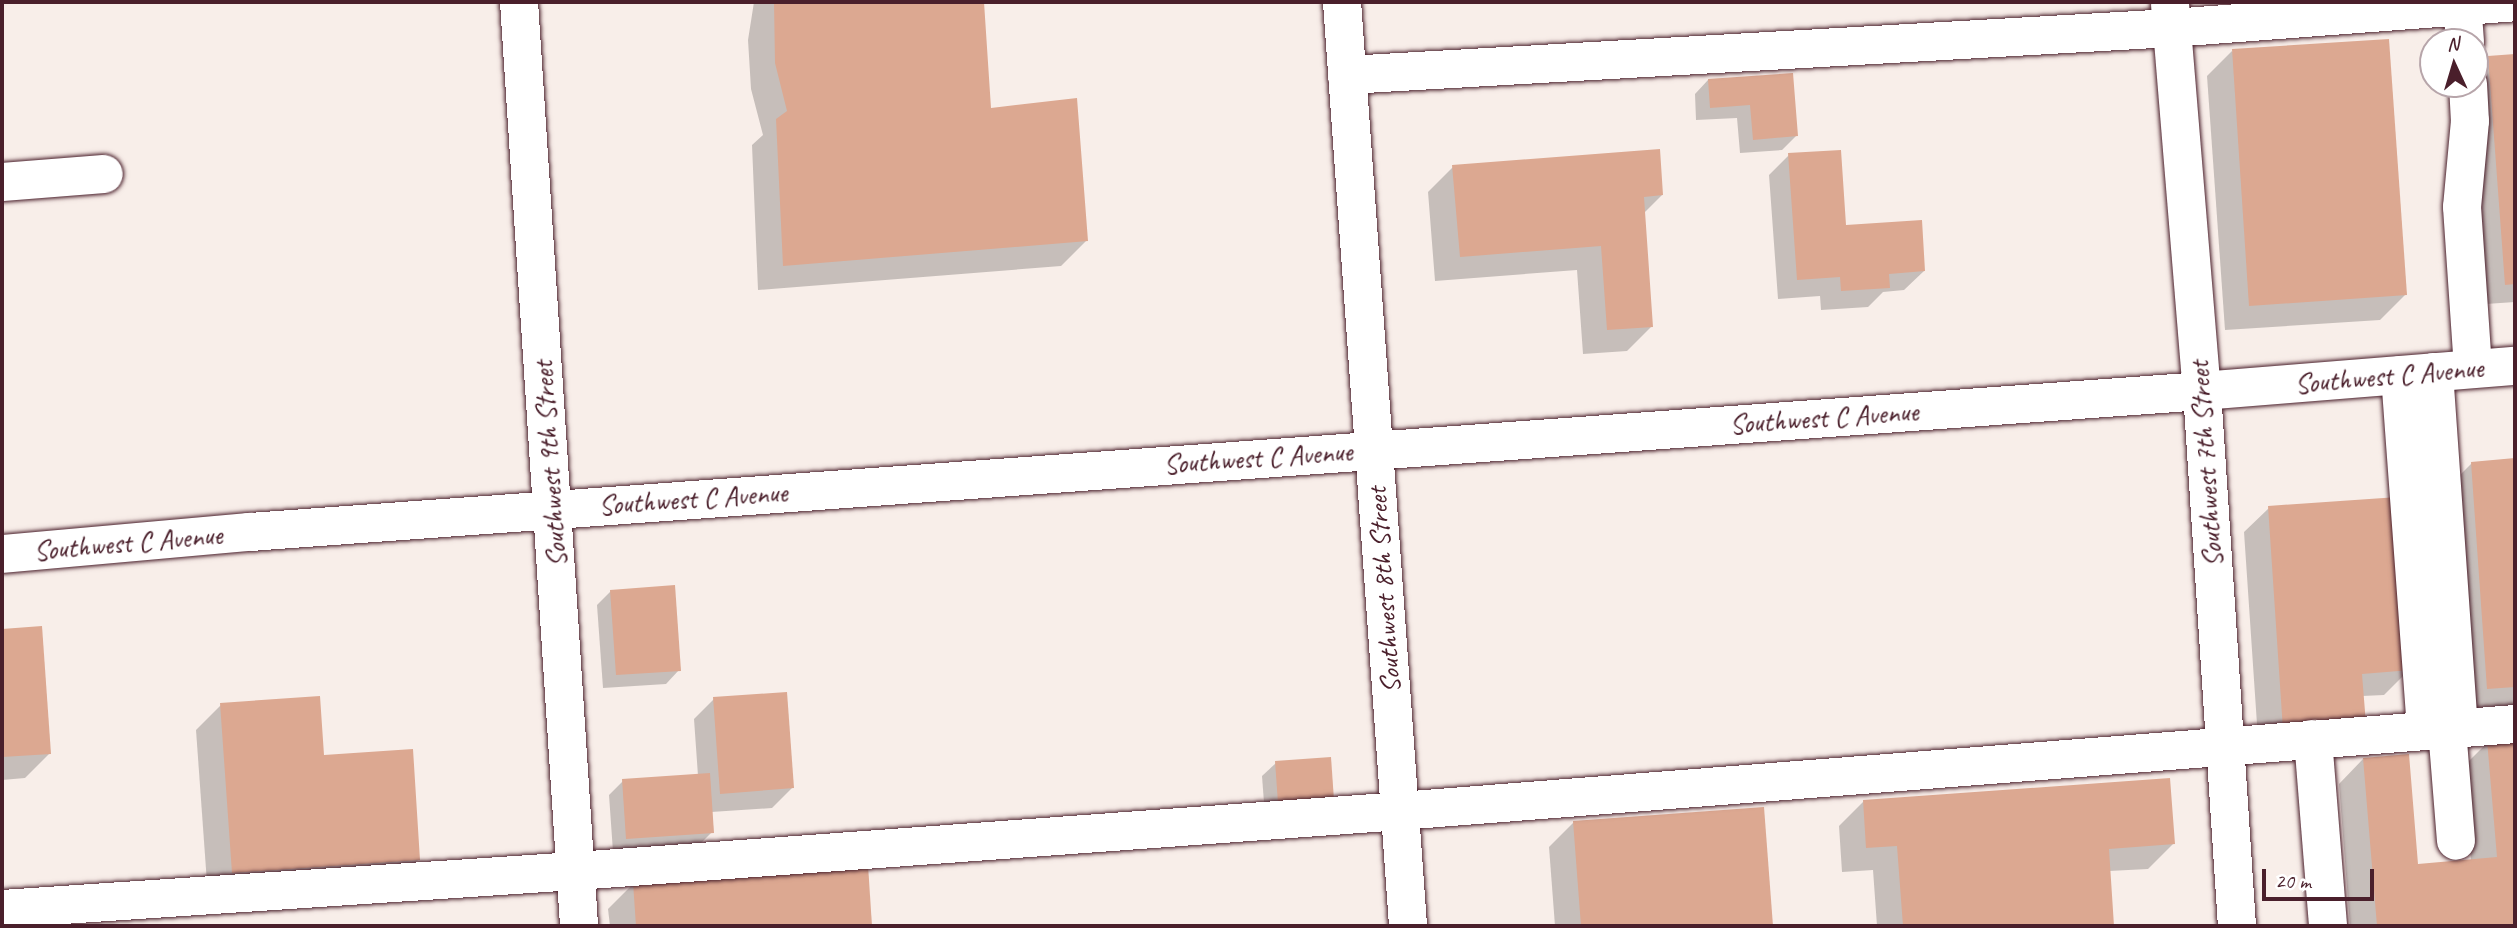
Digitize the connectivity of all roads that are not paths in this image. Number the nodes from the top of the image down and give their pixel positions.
1 (519, 2) edge
2 (1342, 2) edge
3 (2515, 2) edge
4 (2362, 8) edge
5 (2171, 15) edge
6 (2463, 17) edge
7 (1347, 75) junction
8 (2469, 98) edge
9 (104, 174) dead end
10 (2, 182) edge
11 (2515, 366) edge
12 (2473, 369) junction
13 (2417, 373) junction
14 (2202, 391) junction
15 (1374, 449) junction
16 (553, 510) junction
17 (2, 554) edge
18 (2515, 724) edge
19 (2444, 730) junction
20 (2313, 739) junction
21 (2225, 745) junction
22 (1400, 811) junction
23 (2456, 841) dead end
24 (576, 872) junction
25 (2, 909) edge
26 (579, 926) edge
27 (1408, 926) edge
28 (2237, 926) edge
29 (2328, 926) edge

1 - 16 street, Southwest 9th Street
2 - 7 street, Southwest 8th Street
3 - 6 street
4 - 5 street
4 - 6 street
5 - 7 street
5 - 14 street, Southwest 7th Street
7 - 15 street, Southwest 8th Street
8 - 12 street
9 - 10 street
11 - 12 street, Southwest C Avenue
12 - 13 street, Southwest C Avenue
13 - 14 street, Southwest C Avenue
13 - 19 street
14 - 15 street, Southwest C Avenue
14 - 21 street, Southwest 7th Street
15 - 16 street, Southwest C Avenue
15 - 22 street, Southwest 8th Street
16 - 17 street, Southwest C Avenue
16 - 24 street, Southwest 9th Street
18 - 19 street
19 - 20 street
19 - 23 street
20 - 21 street
20 - 29 street
21 - 22 street
21 - 28 street, Southwest 7th Street
22 - 24 street
22 - 27 street, Southwest 8th Street
24 - 25 street
24 - 26 street, Southwest 9th Street

